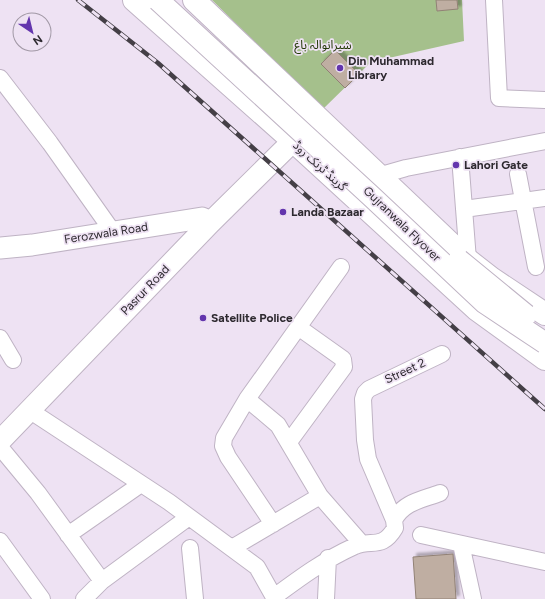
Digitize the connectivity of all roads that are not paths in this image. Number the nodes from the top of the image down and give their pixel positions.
1 (134, 0) edge
2 (158, 0) edge
3 (178, 0) edge
4 (194, 0) edge
5 (494, 0) edge
6 (0, 78) edge
7 (545, 100) edge
8 (288, 137) junction
9 (545, 141) edge
10 (460, 157) junction
11 (518, 174) dead end
12 (378, 176) junction
13 (545, 198) edge
14 (356, 199) junction
15 (523, 201) junction
16 (464, 209) junction
17 (206, 220) junction
18 (113, 232) junction
19 (0, 248) edge
20 (468, 260) junction
21 (341, 266) dead end
22 (536, 266) dead end
23 (545, 314) edge
24 (298, 327) junction
25 (545, 329) edge
26 (0, 338) edge
27 (545, 343) edge
28 (442, 354) dead end
29 (545, 359) edge
30 (13, 360) dead end
31 (247, 399) junction
32 (29, 410) junction
33 (0, 424) edge
34 (0, 441) edge
35 (290, 442) junction
36 (0, 447) edge
37 (141, 484) junction
38 (440, 493) dead end
39 (320, 496) junction
40 (189, 517) junction
41 (394, 520) junction
42 (273, 524) junction
43 (421, 535) dead end
44 (68, 536) junction
45 (0, 541) edge
46 (362, 544) junction
47 (461, 544) junction
48 (190, 548) dead end
49 (232, 548) junction
50 (328, 558) junction
51 (545, 562) edge
52 (102, 581) junction
53 (274, 598) edge
54 (42, 599) edge
55 (84, 599) edge
56 (195, 599) edge
57 (326, 599) edge
58 (473, 599) edge

1 - 8 highway, گرینڈ ٹرنک روڈ
2 - 27 main road, Gujranwala Flyover, bridge
3 - 25 main road, Gujranwala Flyover, bridge
4 - 12 highway
5 - 7 street
6 - 18 street
8 - 14 highway, گرینڈ ٹرنک روڈ
8 - 17 main road, Pasrur Road
9 - 10 street
10 - 12 street
10 - 16 street
11 - 15 street
12 - 14 street
12 - 20 highway
13 - 15 street
14 - 29 highway, گرینڈ ٹرنک روڈ
15 - 16 street
15 - 22 street
16 - 20 street
17 - 18 main road, Ferozwala Road
17 - 32 main road, Pasrur Road
17 - 33 main road, Pasrur Road
18 - 19 main road, Ferozwala Road
20 - 23 highway
21 - 24 street
24 - 31 street
24 - 35 street
26 - 30 street
28 - 41 street, Street 2
31 - 35 street
31 - 42 street
32 - 34 main road, Pasrur Road
32 - 37 street
35 - 39 street
36 - 44 street
37 - 40 street
37 - 44 street
38 - 41 street
39 - 42 street
39 - 46 street
40 - 49 street
40 - 52 street
41 - 46 street
42 - 49 street
43 - 47 street
44 - 52 street
45 - 54 street
46 - 50 street
47 - 51 street
47 - 58 street
48 - 56 street
49 - 53 street
50 - 53 street
50 - 57 street
52 - 55 street

